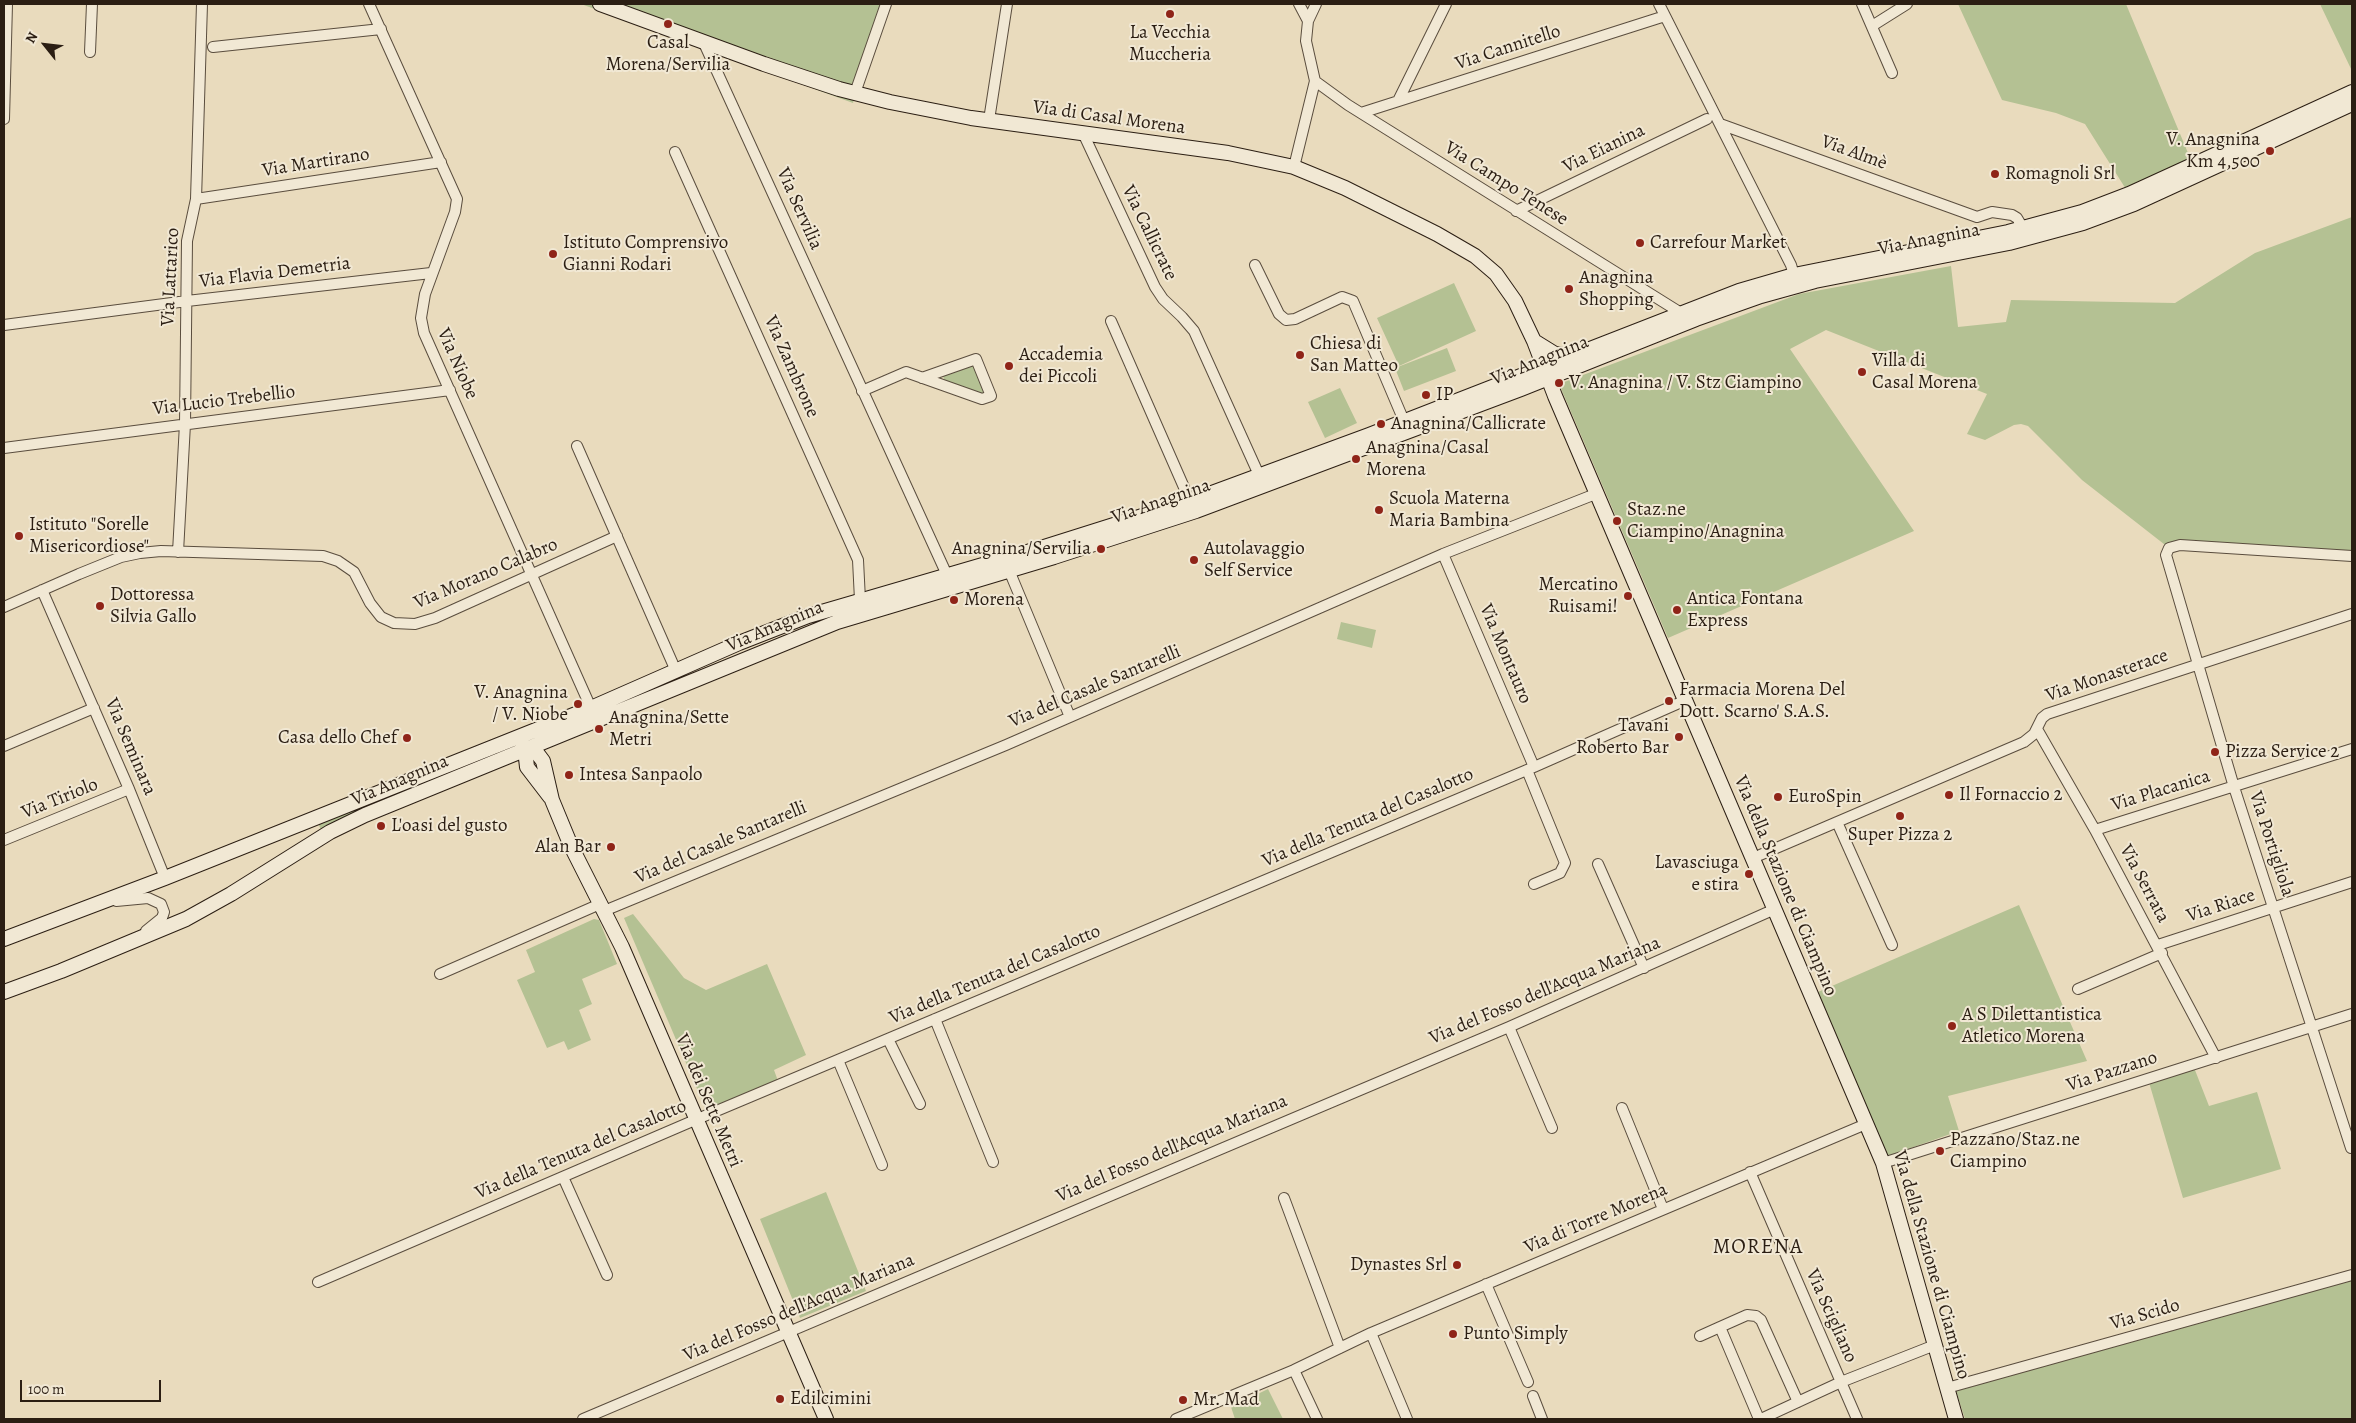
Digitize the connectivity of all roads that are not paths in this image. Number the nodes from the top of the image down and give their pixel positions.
1 (7, 4) edge
2 (92, 4) edge
3 (202, 4) edge
4 (369, 4) edge
5 (600, 4) edge
6 (886, 4) edge
7 (1007, 4) edge
8 (1299, 4) edge
9 (1316, 4) edge
10 (1446, 4) edge
11 (1659, 4) edge
12 (1862, 4) edge
13 (1907, 4) edge
14 (1665, 16) junction
15 (1308, 21) junction
16 (1872, 26) junction
17 (381, 29) junction
18 (703, 41) junction
19 (212, 47) dead end
20 (90, 52) dead end
21 (1892, 73) dead end
22 (1315, 81) junction
23 (2352, 92) edge
24 (855, 93) junction
25 (1398, 101) junction
26 (2352, 104) edge
27 (1361, 113) junction
28 (4, 119) edge
29 (1707, 119) dead end
30 (990, 120) junction
31 (1720, 124) junction
32 (1083, 133) junction
33 (675, 152) dead end
34 (441, 162) junction
35 (1294, 168) junction
36 (196, 198) junction
37 (1516, 210) junction
38 (2023, 228) junction
39 (1255, 265) dead end
40 (431, 273) junction
41 (1794, 275) junction
42 (1786, 288) junction
43 (187, 301) junction
44 (1681, 313) junction
45 (1111, 321) dead end
46 (4, 325) edge
47 (1534, 341) junction
48 (1575, 356) junction
49 (1546, 373) junction
50 (1526, 374) junction
51 (922, 378) junction
52 (450, 390) junction
53 (862, 391) junction
54 (1404, 421) junction
55 (185, 424) junction
56 (578, 446) dead end
57 (4, 448) edge
58 (1259, 475) junction
59 (1598, 493) junction
60 (1190, 500) junction
61 (617, 536) junction
62 (178, 552) junction
63 (1443, 554) junction
64 (2352, 556) edge
65 (1007, 570) junction
66 (532, 575) junction
67 (947, 575) junction
68 (42, 590) junction
69 (860, 600) junction
70 (4, 607) edge
71 (2352, 614) edge
72 (766, 632) junction
73 (767, 652) junction
74 (2196, 664) junction
75 (676, 671) junction
76 (1686, 700) junction
77 (94, 708) junction
78 (591, 708) junction
79 (1070, 717) junction
80 (2037, 729) junction
81 (523, 743) junction
82 (4, 746) edge
83 (2352, 749) edge
84 (1531, 768) junction
85 (2234, 787) junction
86 (129, 789) junction
87 (1837, 822) junction
88 (2095, 830) junction
89 (4, 840) edge
90 (1753, 858) junction
91 (1598, 864) dead end
92 (165, 878) junction
93 (2352, 882) edge
94 (1534, 884) dead end
95 (99, 902) junction
96 (602, 908) junction
97 (2273, 908) junction
98 (1774, 909) junction
99 (4, 939) edge
100 (1892, 945) dead end
101 (2160, 949) junction
102 (98, 956) junction
103 (1644, 968) junction
104 (440, 974) dead end
105 (2078, 990) dead end
106 (4, 992) edge
107 (2352, 1014) edge
108 (935, 1019) junction
109 (2312, 1026) junction
110 (1509, 1027) junction
111 (888, 1039) junction
112 (2216, 1058) junction
113 (838, 1060) junction
114 (920, 1104) dead end
115 (1622, 1108) dead end
116 (695, 1120) junction
117 (1866, 1124) junction
118 (1552, 1128) dead end
119 (2352, 1148) edge
120 (993, 1162) dead end
121 (1883, 1163) junction
122 (882, 1165) dead end
123 (1750, 1172) junction
124 (563, 1177) junction
125 (1284, 1198) dead end
126 (1663, 1209) junction
127 (2352, 1275) edge
128 (607, 1276) dead end
129 (318, 1282) dead end
130 (1486, 1284) junction
131 (1720, 1327) junction
132 (788, 1331) junction
133 (1371, 1333) junction
134 (1700, 1336) dead end
135 (1935, 1345) junction
136 (1340, 1348) junction
137 (1294, 1370) junction
138 (1528, 1382) dead end
139 (1841, 1382) junction
140 (1947, 1388) junction
141 (1533, 1396) dead end
142 (1798, 1402) junction
143 (582, 1419) edge
144 (826, 1419) edge
145 (1176, 1419) edge
146 (1316, 1419) edge
147 (1407, 1419) edge
148 (1542, 1419) edge
149 (1763, 1419) edge
150 (1857, 1419) edge
151 (1956, 1419) edge

1 - 28 street
2 - 20 street
3 - 36 street, Via Lattarico
4 - 17 street, Via Niobe
5 - 18 main road, Via di Casal Morena
6 - 24 street
7 - 30 street
8 - 15 street
9 - 15 street
10 - 25 street
11 - 14 street
12 - 16 street
13 - 16 street
14 - 25 street, Via Cannitello
14 - 31 street
15 - 22 street
16 - 21 street
17 - 19 street
17 - 34 street, Via Niobe
18 - 24 main road, Via di Casal Morena
18 - 53 street, Via Servilia
22 - 27 street, Via Campo Tenese
22 - 35 street
23 - 38 main road, Via Anagnina
24 - 30 main road, Via di Casal Morena
25 - 27 street, Via Cannitello
26 - 42 main road, Via Anagnina
27 - 37 street, Via Campo Tenese
29 - 37 street, Via Eianina
30 - 32 main road, Via di Casal Morena
31 - 38 street, Via Almè
31 - 41 street
32 - 35 main road, Via di Casal Morena
32 - 58 street, Via Callicrate
33 - 69 street, Via Zambrone
34 - 36 street, Via Martirano
34 - 40 street, Via Niobe
35 - 47 main road, Via di Casal Morena
36 - 43 street, Via Lattarico
37 - 44 street, Via Campo Tenese
38 - 41 main road, Via Anagnina
39 - 54 street
40 - 43 street, Via Flavia Demetria
40 - 52 street, Via Niobe
41 - 42 street
41 - 44 main road, Via Anagnina
42 - 49 main road, Via Anagnina
43 - 46 street, Via Flavia Demetria
43 - 55 street, Via Lattarico
44 - 48 main road, Via Anagnina
45 - 60 street
47 - 48 main road
47 - 49 main road, Via di Casal Morena
47 - 50 main road
48 - 49 main road, Via Anagnina
49 - 50 main road, Via Anagnina
49 - 59 main road, Via della Stazione di Ciampino
49 - 65 main road, Via Anagnina
50 - 54 main road, Via Anagnina
51 - 51 street
51 - 53 street
52 - 55 street, Via Lucio Trebellio
52 - 66 street, Via Niobe
53 - 67 street, Via Servilia
54 - 58 main road, Via Anagnina
55 - 57 street, Via Lucio Trebellio
55 - 62 street, Via Lattarico
56 - 61 street
58 - 60 main road, Via Anagnina
59 - 63 street, Via del Casale Santarelli
59 - 76 main road, Via della Stazione di Ciampino
60 - 67 main road, Via Anagnina
61 - 66 street, Via Morano Calabro
61 - 75 street
62 - 66 street, Via Morano Calabro
62 - 68 street
63 - 79 street, Via del Casale Santarelli
63 - 84 street, Via Montauro
64 - 74 street, Via Portigliola
65 - 73 main road, Via Anagnina
65 - 79 street
66 - 78 street, Via Niobe
67 - 69 main road, Via Anagnina
68 - 70 street
68 - 77 street, Via Seminara
69 - 72 main road, Via Anagnina
71 - 74 street, Via Monasterace
72 - 73 street
72 - 75 main road, Via Anagnina
73 - 81 main road, Via Anagnina
74 - 80 street, Via Monasterace
74 - 85 street, Via Portigliola
75 - 78 main road, Via Anagnina
76 - 84 street, Via della Tenuta del Casalotto
76 - 90 main road, Via della Stazione di Ciampino
77 - 82 street
77 - 86 street, Via Seminara
78 - 81 main road, Via Anagnina
79 - 96 street, Via del Casale Santarelli
80 - 87 street, Via Monasterace
80 - 88 street, Via Serrata
81 - 92 main road, Via Anagnina
81 - 96 main road, Via dei Sette Metri
81 - 102 main road, Via Anagnina
83 - 85 street, Via Placanica
84 - 94 street, Via Montauro
84 - 108 street, Via della Tenuta del Casalotto
85 - 88 street, Via Placanica
85 - 97 street, Via Portigliola
86 - 89 street, Via Tiriolo
86 - 92 street, Via Seminara
87 - 90 street, Via Monasterace
87 - 100 street
88 - 101 street, Via Serrata
90 - 98 main road, Via della Stazione di Ciampino
91 - 103 street
92 - 95 main road, Via Anagnina
93 - 97 street, Via Riace
95 - 99 main road, Via Anagnina
95 - 102 street
96 - 104 street, Via del Casale Santarelli
96 - 116 main road, Via dei Sette Metri
97 - 101 street, Via Riace
97 - 109 street, Via Portigliola
98 - 103 street, Via del Fosso dell'Acqua Mariana
98 - 117 main road, Via della Stazione di Ciampino
101 - 105 street, Via Riace
101 - 112 street, Via Serrata
102 - 106 main road, Via Anagnina
103 - 110 street, Via del Fosso dell'Acqua Mariana
107 - 109 street, Via Pazzano
108 - 111 street, Via della Tenuta del Casalotto
108 - 120 street
109 - 112 street, Via Pazzano
109 - 119 street, Via Portigliola
110 - 118 street
110 - 132 street, Via del Fosso dell'Acqua Mariana
111 - 113 street, Via della Tenuta del Casalotto
111 - 114 street
112 - 121 street, Via Pazzano
113 - 116 street, Via della Tenuta del Casalotto
113 - 122 street
115 - 126 street
116 - 124 street, Via della Tenuta del Casalotto
116 - 132 main road, Via dei Sette Metri
117 - 121 main road, Via della Stazione di Ciampino
117 - 123 street, Via di Torre Morena
121 - 135 main road, Via della Stazione di Ciampino
123 - 126 street, Via di Torre Morena
123 - 139 street, Via Scigliano
124 - 128 street
124 - 129 street, Via della Tenuta del Casalotto
125 - 136 street
126 - 130 street, Via di Torre Morena
127 - 140 street, Via Scido
130 - 133 street, Via di Torre Morena
130 - 138 street
131 - 134 street
131 - 142 street
131 - 149 street
132 - 143 street, Via del Fosso dell'Acqua Mariana
132 - 144 main road, Via dei Sette Metri
133 - 136 street, Via di Torre Morena
133 - 147 street
135 - 139 street
135 - 140 main road, Via della Stazione di Ciampino
136 - 137 street, Via di Torre Morena
137 - 145 street, Via di Torre Morena
137 - 146 street
139 - 142 street
139 - 150 street, Via Scigliano
140 - 151 main road, Via della Stazione di Ciampino
141 - 148 street
142 - 149 street

